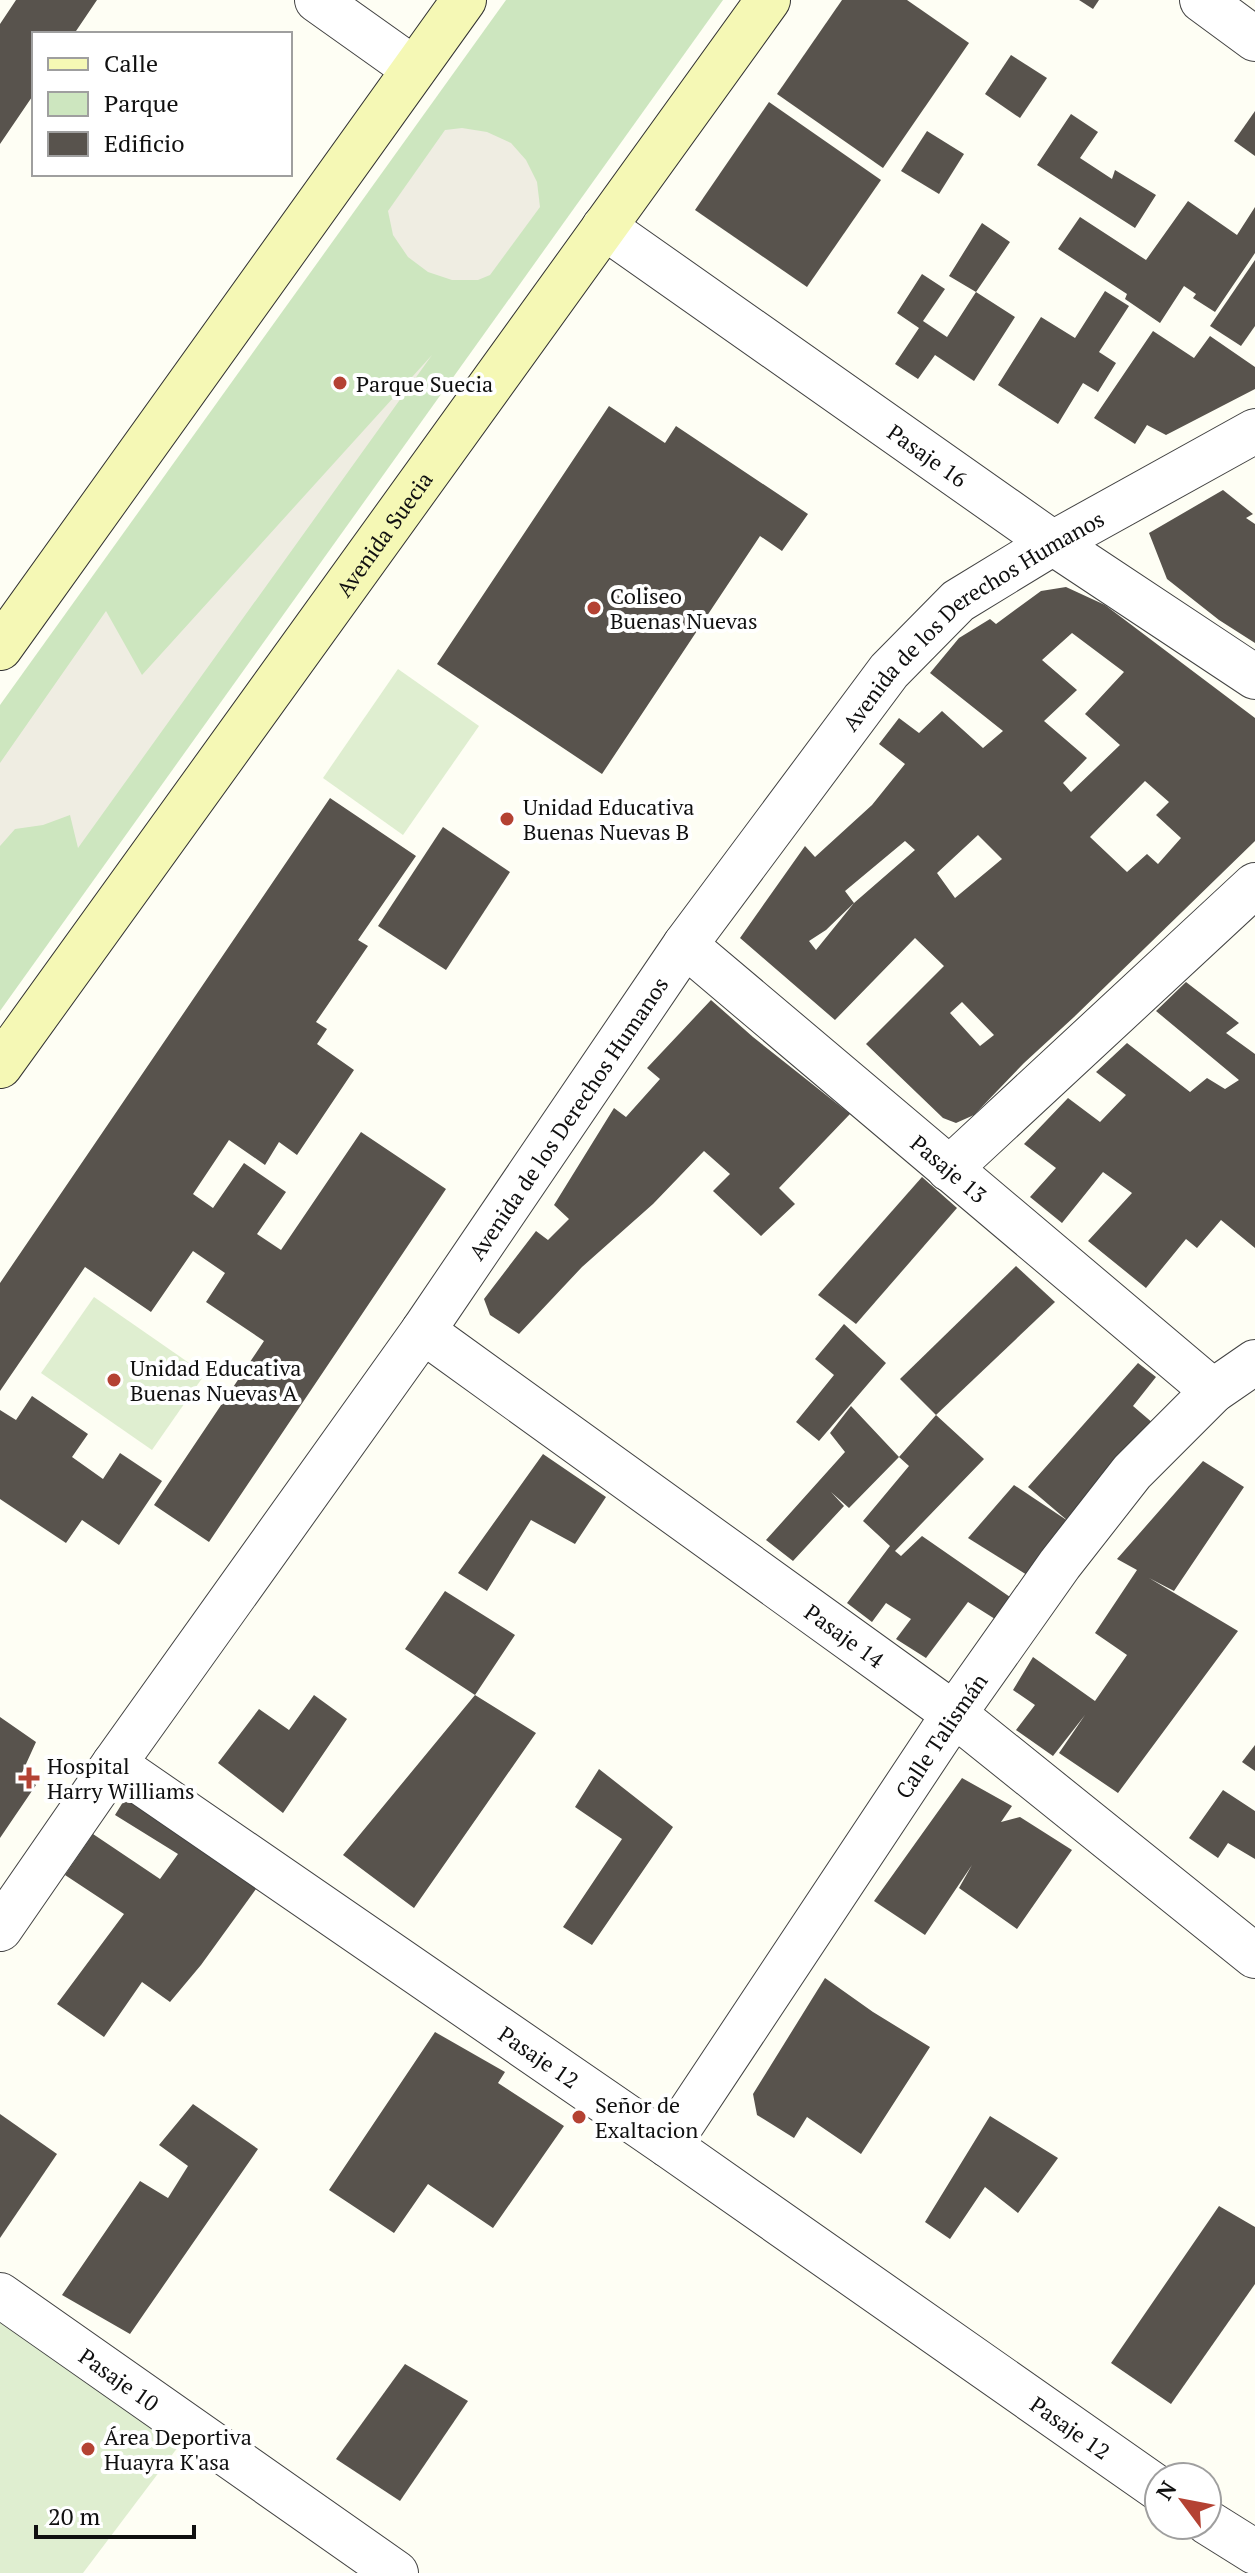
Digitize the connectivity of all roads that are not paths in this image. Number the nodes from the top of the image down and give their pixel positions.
1 (317, 0) edge
2 (464, 0) edge
3 (768, 0) edge
4 (1202, 0) edge
5 (1255, 39) edge
6 (414, 69) junction
7 (604, 227) junction
8 (1255, 431) edge
9 (1053, 543) junction
10 (0, 648) edge
11 (1255, 677) edge
12 (1255, 885) edge
13 (685, 945) junction
14 (0, 1066) edge
15 (949, 1169) junction
16 (423, 1331) junction
17 (1255, 1362) edge
18 (1213, 1391) junction
19 (954, 1714) junction
20 (114, 1764) junction
21 (0, 1929) edge
22 (1255, 1956) edge
23 (668, 2145) junction
24 (0, 2295) edge
25 (1143, 2478) edge
26 (1223, 2532) edge
27 (1255, 2552) edge
28 (396, 2573) edge

1 - 6 street
2 - 6 main road
3 - 7 main road, Avenida Suecia
4 - 5 street
6 - 10 main road
7 - 9 street, Pasaje 16
7 - 14 main road, Avenida Suecia
8 - 9 street, Avenida de los Derechos Humanos
9 - 11 street, Pasaje 16
9 - 13 street, Avenida de los Derechos Humanos
12 - 15 street
13 - 15 street, Pasaje 13
13 - 16 street, Avenida de los Derechos Humanos
15 - 18 street, Pasaje 13
16 - 19 street, Pasaje 14
16 - 20 street, Avenida de los Derechos Humanos
17 - 18 street, Calle Talismán
18 - 19 street, Calle Talismán
19 - 22 street, Pasaje 14
19 - 23 street, Calle Talismán
20 - 21 street, Avenida de los Derechos Humanos
20 - 23 street, Pasaje 12
23 - 25 street, Pasaje 12
24 - 28 street, Pasaje 10
26 - 27 street

